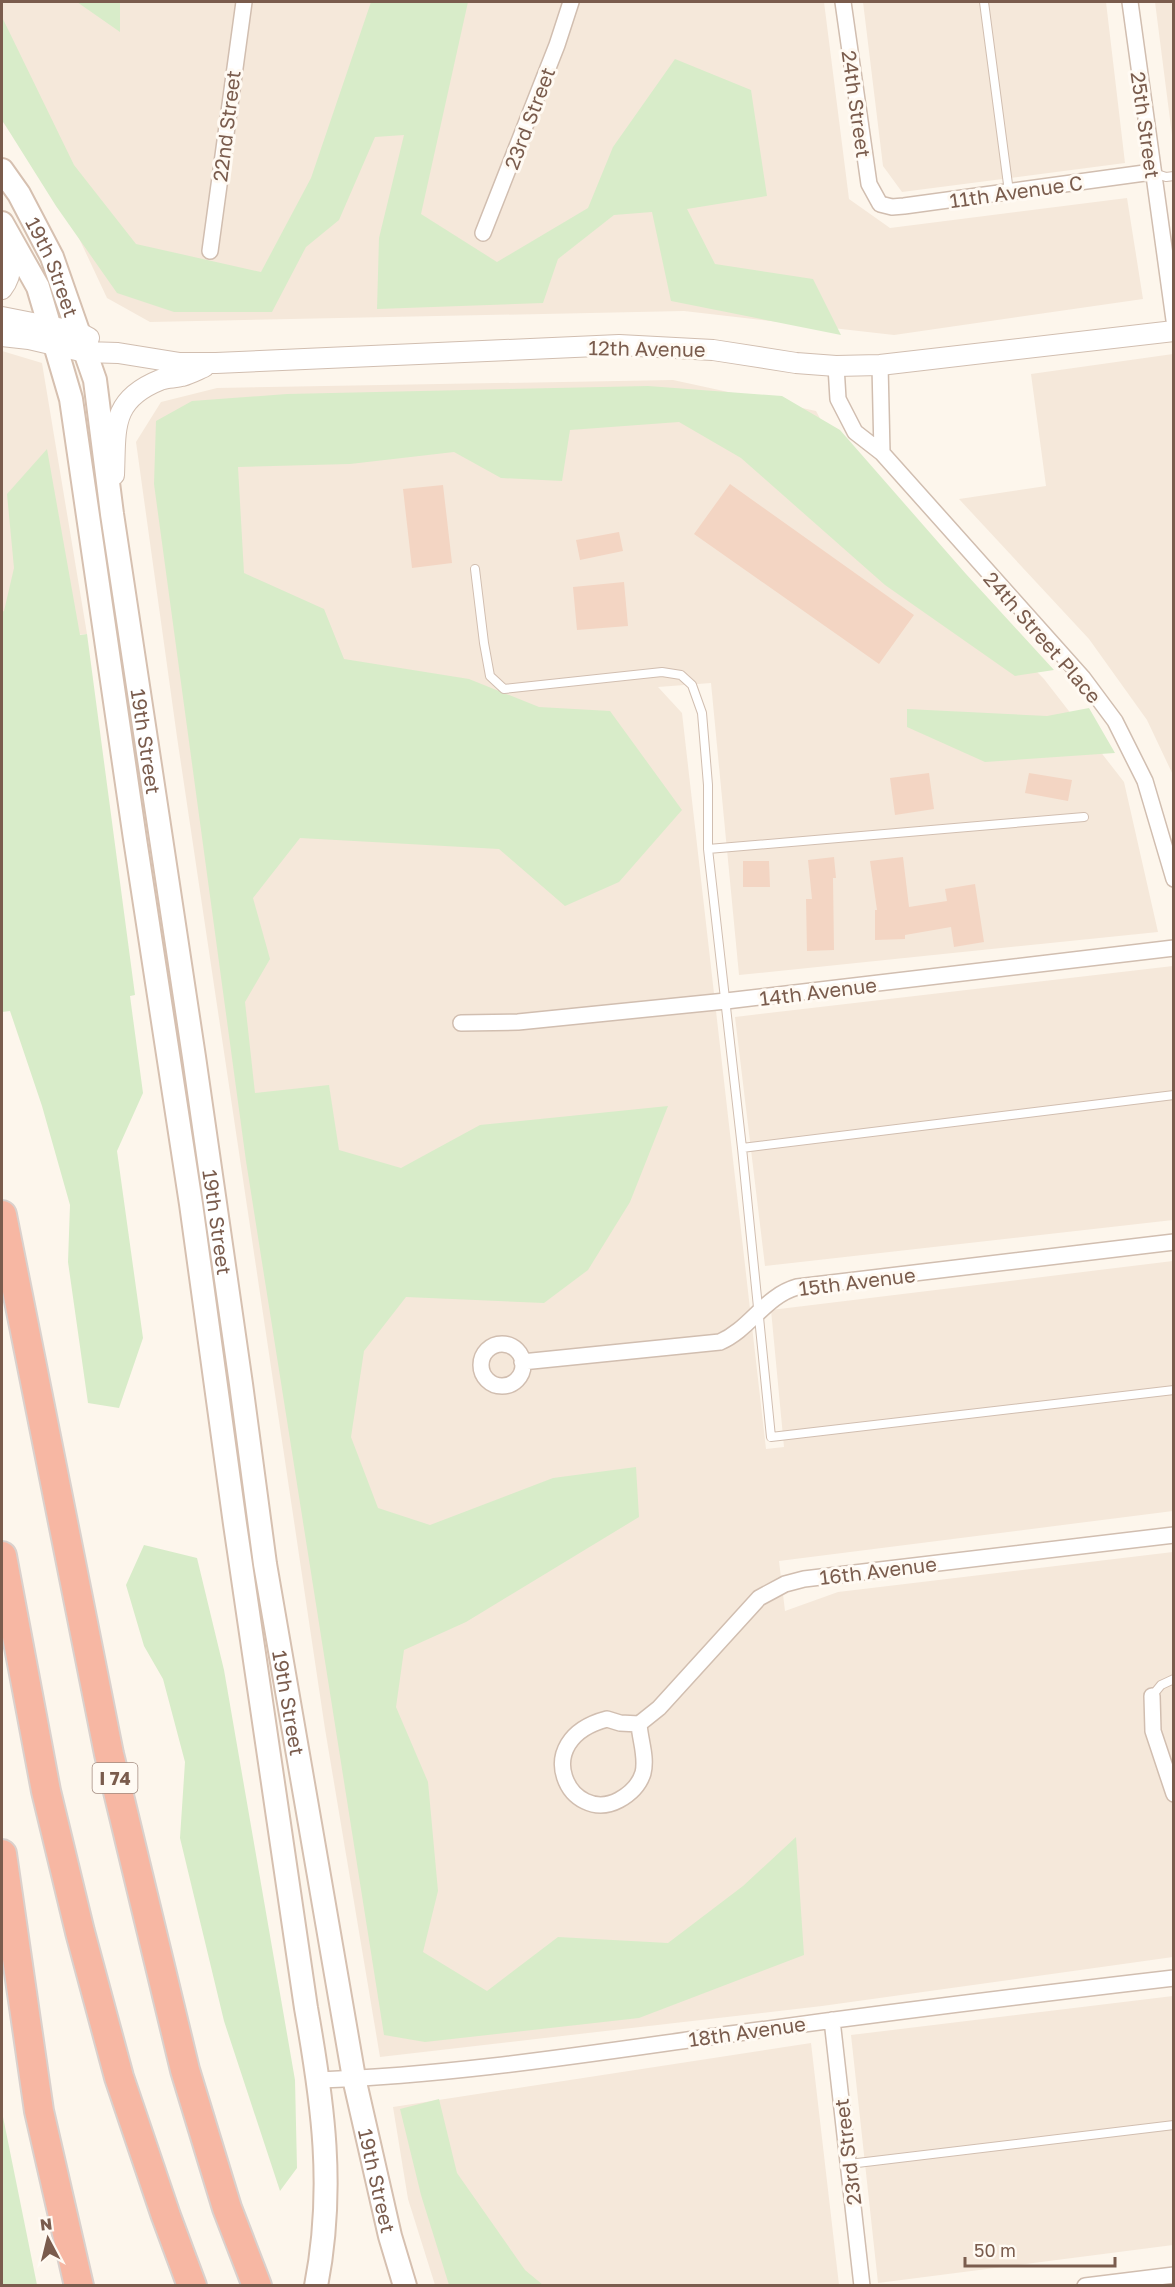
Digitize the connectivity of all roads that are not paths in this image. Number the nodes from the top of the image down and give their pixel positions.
1 (244, 2) edge
2 (572, 2) edge
3 (843, 2) edge
4 (984, 2) edge
5 (1130, 2) edge
6 (2, 170) edge
7 (1152, 172) junction
8 (1173, 176) edge
9 (1009, 192) junction
10 (880, 204) joint
11 (2, 224) edge
12 (483, 233) dead end
13 (210, 251) dead end
14 (2, 289) edge
15 (2, 317) edge
16 (1173, 320) edge
17 (1173, 331) edge
18 (2, 336) edge
19 (53, 336) junction
20 (82, 342) junction
21 (216, 363) junction
22 (880, 365) junction
23 (836, 366) junction
24 (882, 453) junction
25 (112, 514) junction
26 (475, 569) dead end
27 (1084, 817) dead end
28 (708, 849) junction
29 (1173, 879) edge
30 (1173, 948) edge
31 (726, 1001) junction
32 (461, 1023) dead end
33 (1173, 1095) edge
34 (742, 1148) junction
35 (2, 1215) edge
36 (1173, 1242) edge
37 (759, 1311) junction
38 (522, 1362) dead end
39 (1173, 1390) edge
40 (1173, 1535) edge
41 (2, 1556) edge
42 (1173, 1679) edge
43 (1152, 1696) joint
44 (639, 1724) junction
45 (1173, 1794) edge
46 (2, 1854) edge
47 (1173, 1978) edge
48 (832, 2020) junction
49 (354, 2079) junction
50 (319, 2080) junction
51 (1173, 2125) edge
52 (849, 2164) junction
53 (1173, 2275) edge
54 (256, 2282) edge
55 (79, 2286) edge
56 (192, 2286) edge
57 (316, 2286) edge
58 (405, 2286) edge
59 (862, 2286) edge
60 (1085, 2286) edge

1 - 13 street, 22nd Street
2 - 12 street, 23rd Street
3 - 10 street, 24th Street
4 - 9 lane
5 - 7 street, 25th Street
6 - 20 main road, 19th Street
7 - 8 lane
7 - 9 street, 11th Avenue C
7 - 16 street, 25th Street
9 - 10 street, 11th Avenue C
11 - 14 street
11 - 19 main road, 19th Street
15 - 19 street, 12th Avenue
17 - 22 street, 12th Avenue
18 - 19 street, 12th Avenue
19 - 20 street, 12th Avenue
19 - 50 main road, 19th Street
20 - 21 street, 12th Avenue
20 - 25 main road, 19th Street
21 - 23 street, 12th Avenue
21 - 25 street
22 - 23 street, 12th Avenue
22 - 24 street
23 - 24 street, 24th Street Place
24 - 29 street, 24th Street Place
25 - 49 main road, 19th Street
26 - 28 lane
27 - 28 lane
28 - 31 lane
30 - 31 street, 14th Avenue
31 - 32 street, 14th Avenue
31 - 34 lane
33 - 34 lane
34 - 37 lane
35 - 54 highway, I 74
36 - 37 street, 15th Avenue
37 - 38 street, 15th Avenue
37 - 39 lane
40 - 44 street, 16th Avenue
41 - 56 highway
42 - 43 lane
43 - 45 street
44 - 44 street
46 - 55 highway
47 - 48 street, 18th Avenue
48 - 49 street, 18th Avenue
48 - 52 street, 23rd Street
49 - 50 street, 18th Avenue
49 - 58 main road, 19th Street
50 - 57 main road, 19th Street
51 - 52 lane
52 - 59 street, 23rd Street
53 - 60 street

